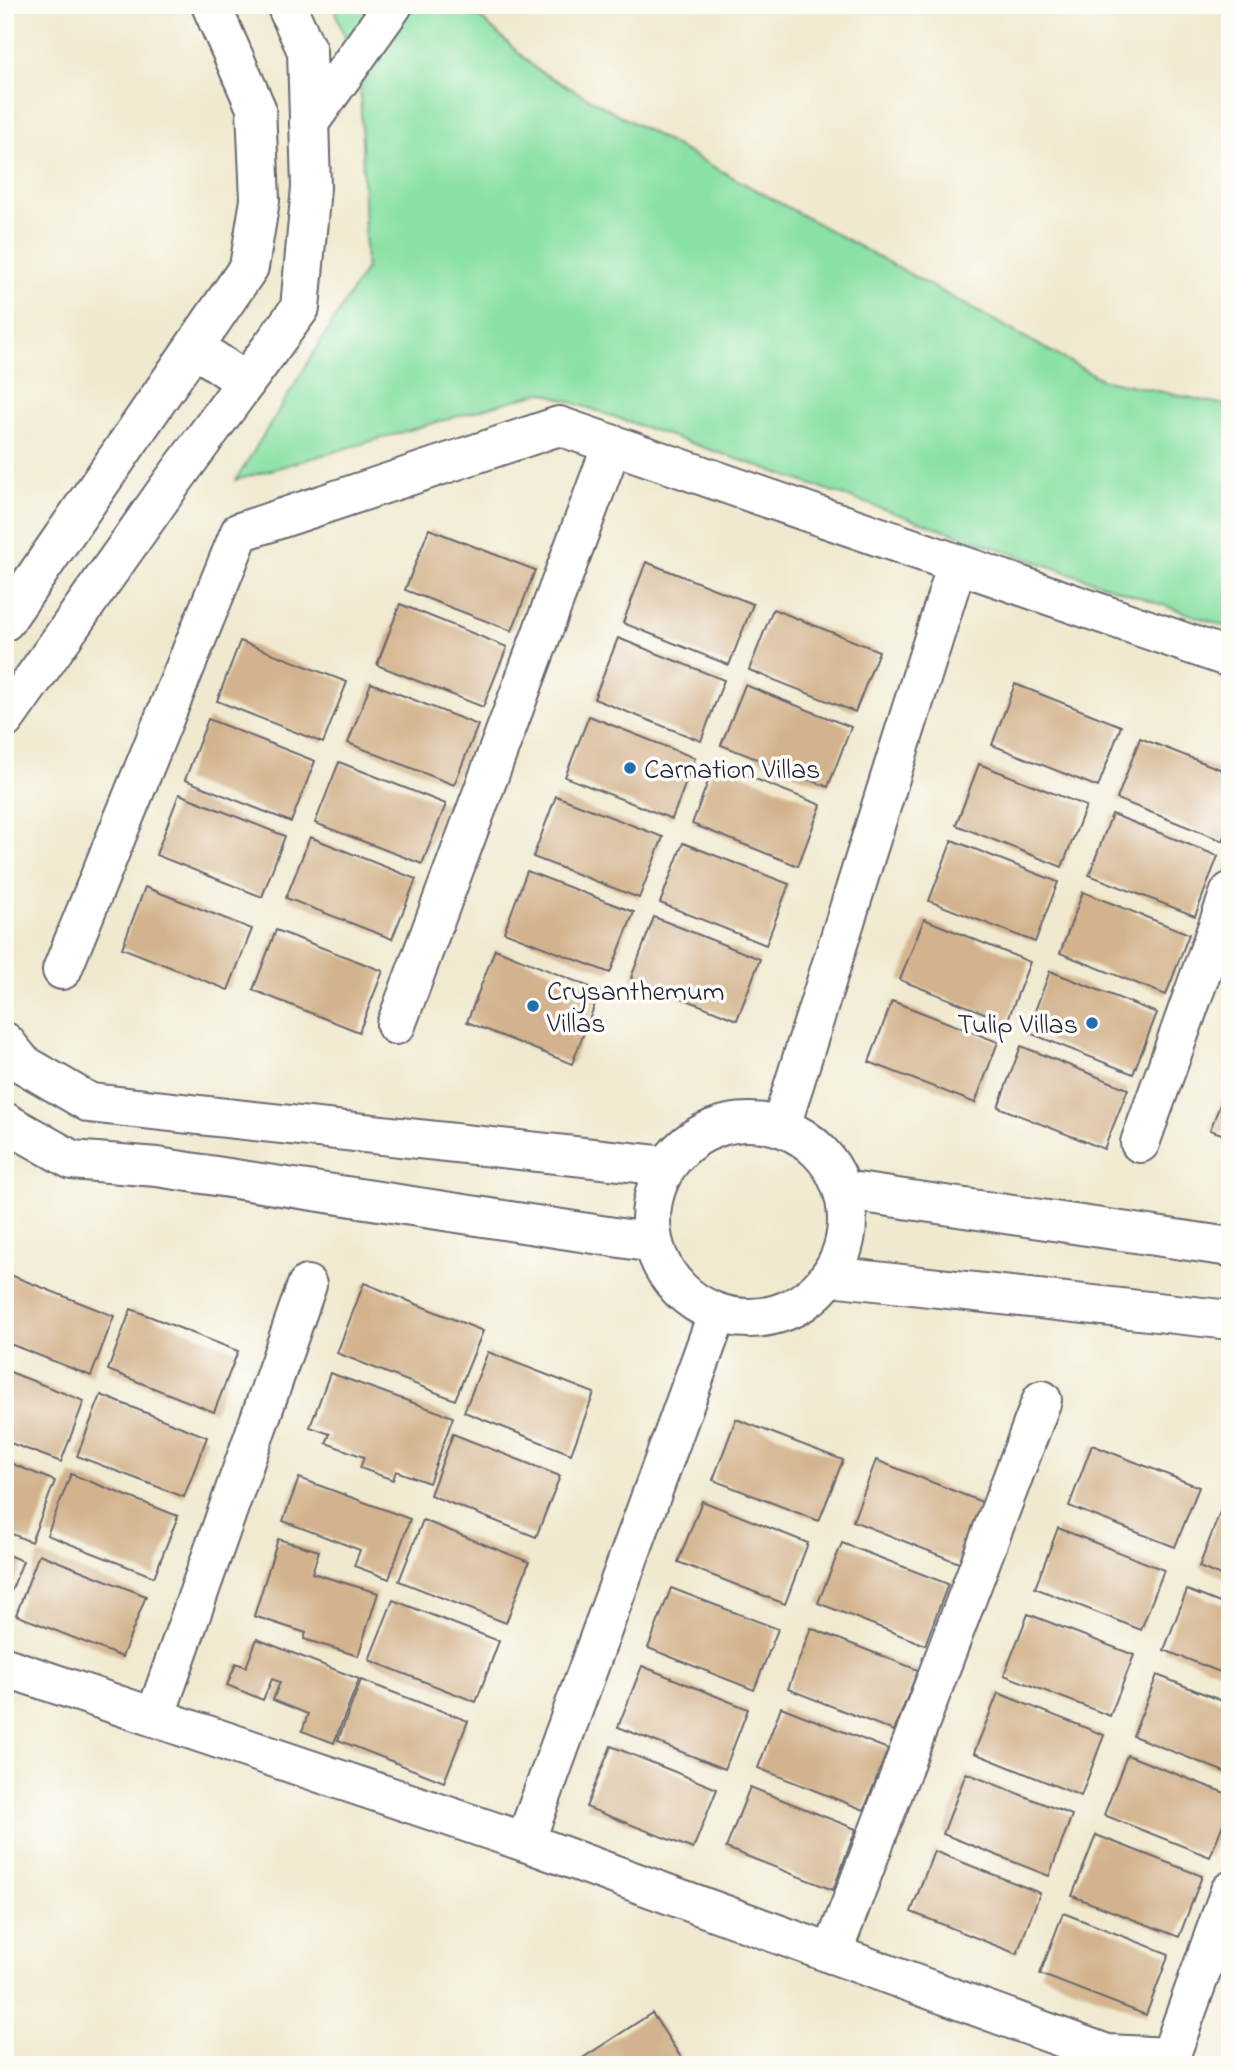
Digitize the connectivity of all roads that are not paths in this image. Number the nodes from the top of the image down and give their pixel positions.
1 (211, 5) edge
2 (286, 5) edge
3 (393, 5) edge
4 (309, 123) junction
5 (194, 347) junction
6 (246, 382) junction
7 (612, 444) junction
8 (957, 564) junction
9 (5, 621) edge
10 (1230, 658) edge
11 (5, 719) edge
12 (1230, 892) edge
13 (62, 970) dead end
14 (396, 1025) dead end
15 (5, 1042) edge
16 (5, 1122) edge
17 (780, 1126) junction
18 (1140, 1143) dead end
19 (666, 1166) junction
20 (843, 1190) junction
21 (653, 1243) junction
22 (1230, 1247) edge
23 (830, 1276) junction
24 (307, 1285) dead end
25 (718, 1315) junction
26 (1230, 1320) edge
27 (1042, 1400) dead end
28 (5, 1667) edge
29 (155, 1717) junction
30 (526, 1842) junction
31 (1230, 1891) edge
32 (832, 1954) junction

1 - 5 street
2 - 4 street
3 - 4 street
4 - 6 street
5 - 6 street
5 - 9 street
6 - 11 street
7 - 8 street
7 - 13 street
7 - 14 street
8 - 10 street
8 - 17 street
12 - 18 street
15 - 19 street
16 - 21 street
17 - 19 street
17 - 20 street
19 - 21 street
20 - 22 street
20 - 23 street
21 - 25 street
23 - 25 street
23 - 26 street
24 - 29 street
25 - 30 street
27 - 32 street
28 - 29 street
29 - 30 street
30 - 32 street
31 - 32 street

